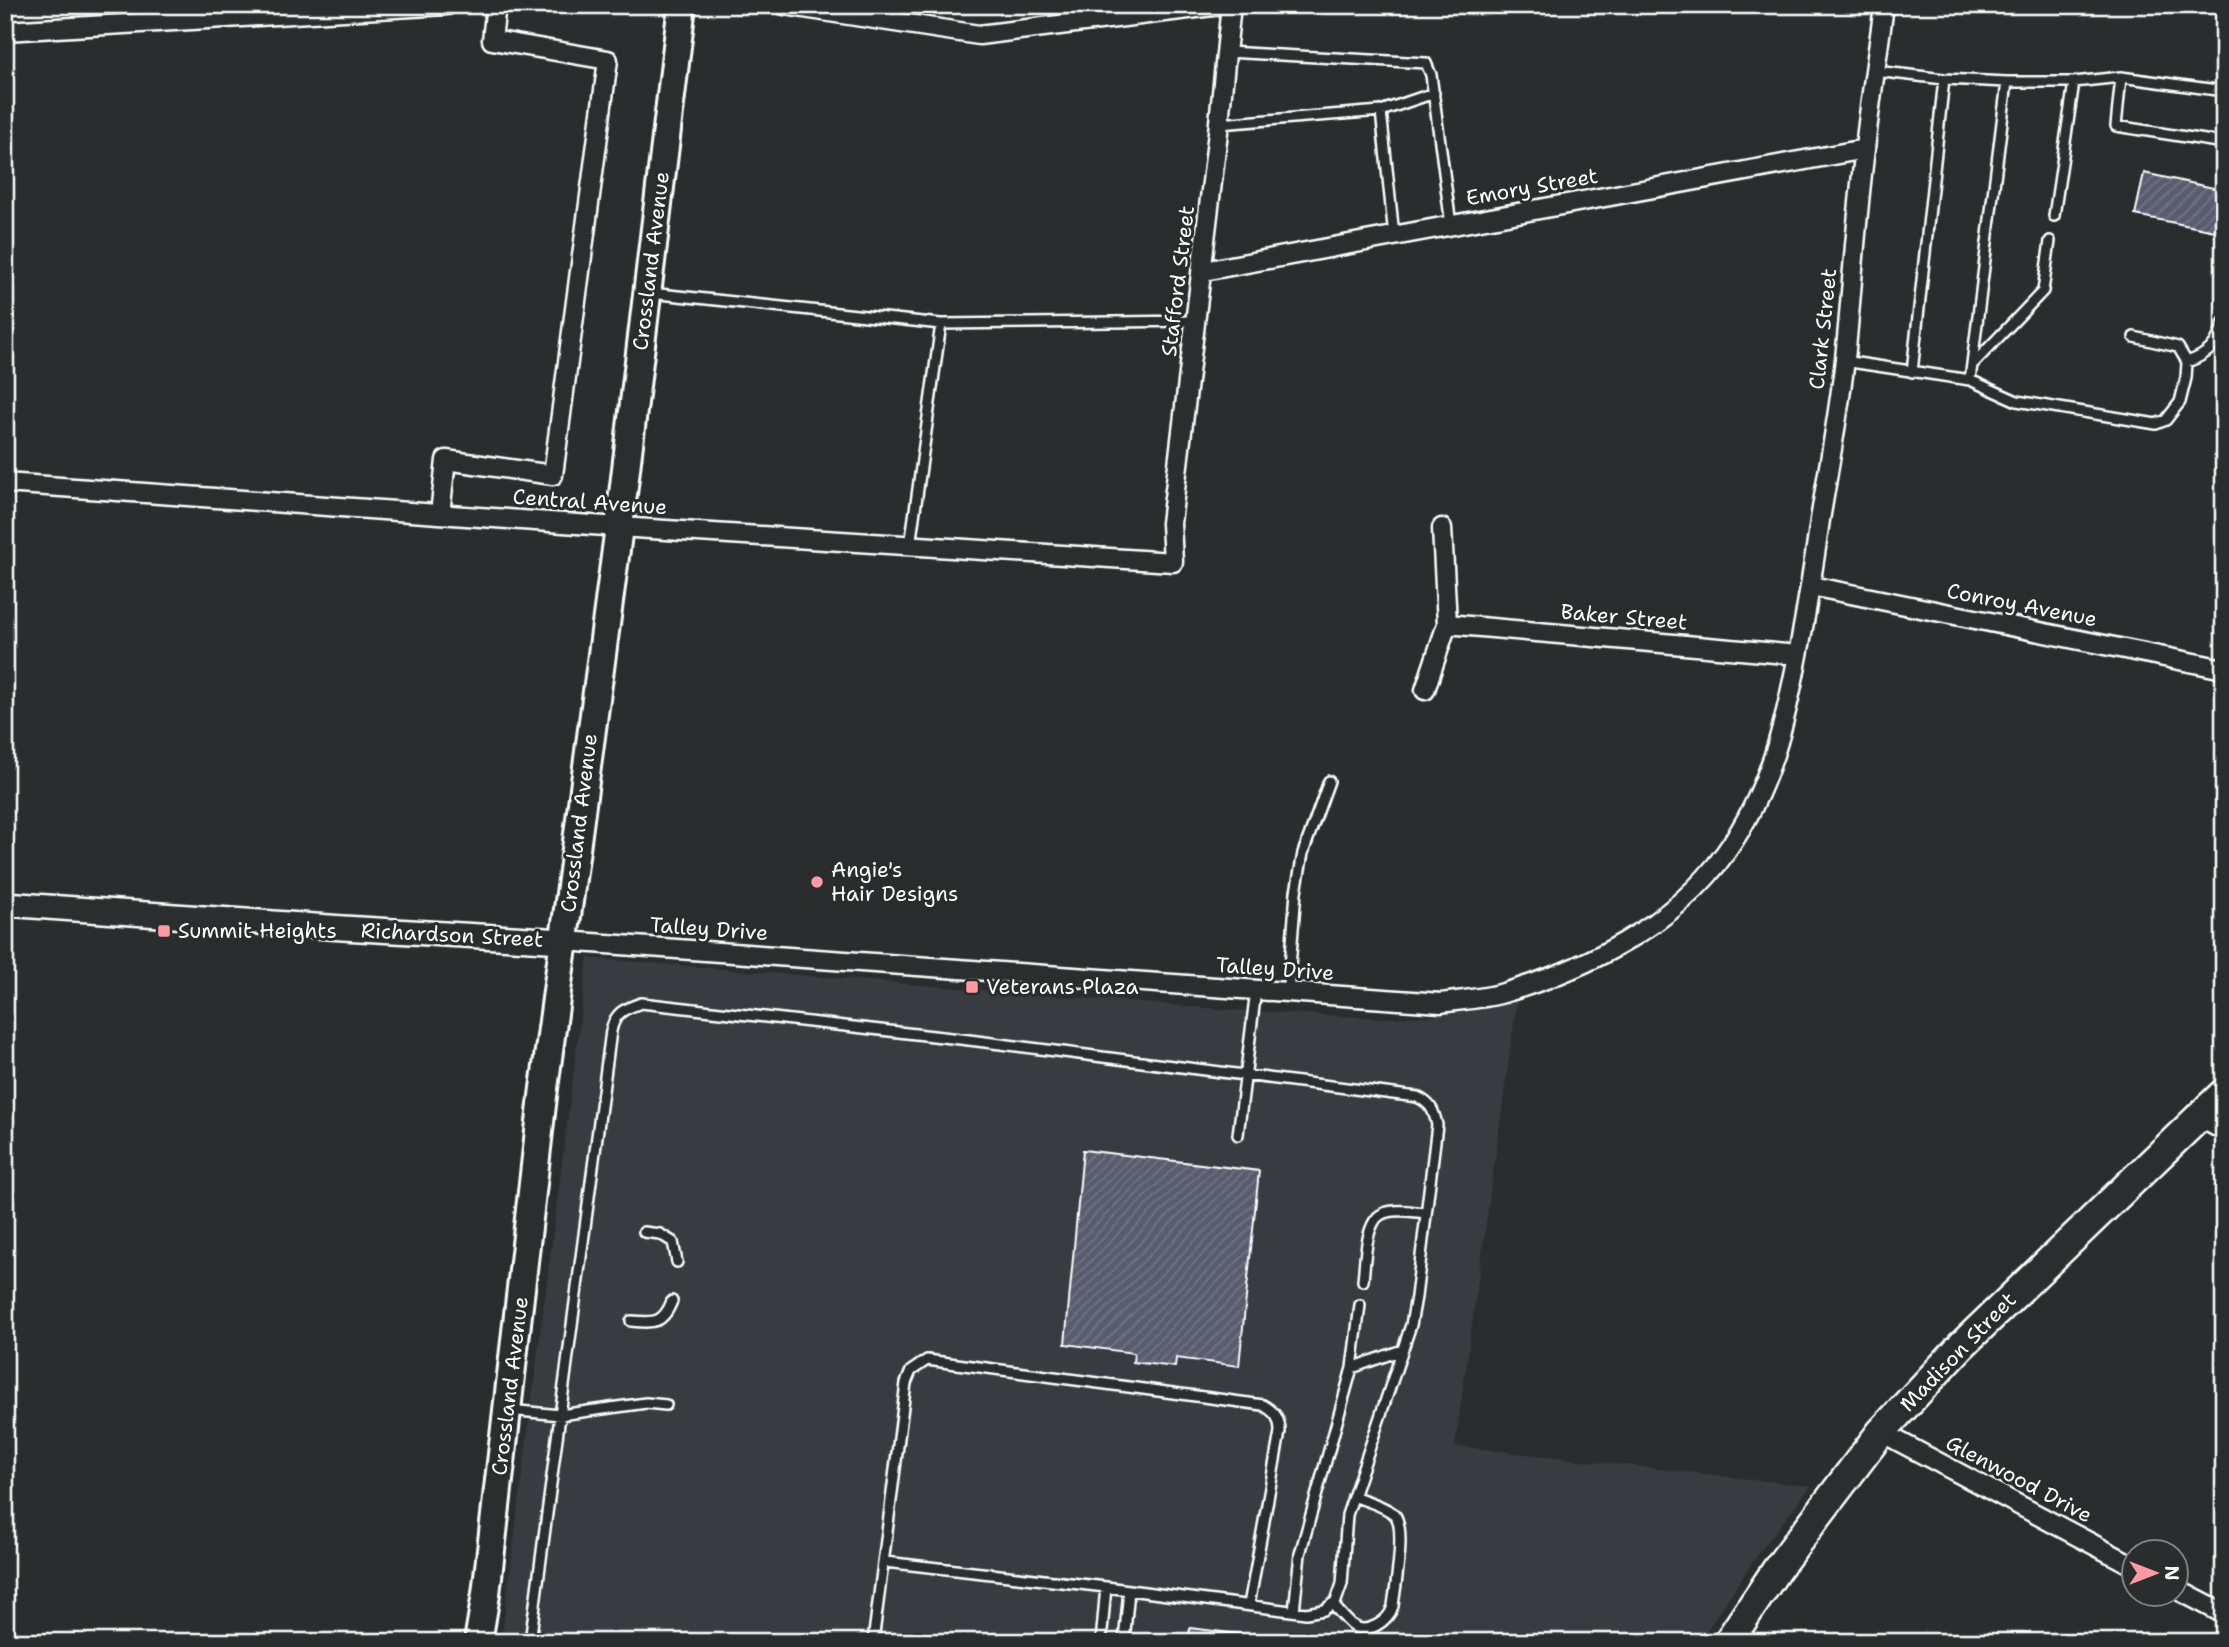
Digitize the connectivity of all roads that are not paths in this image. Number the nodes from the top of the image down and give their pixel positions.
1 (447, 5) edge
2 (496, 5) edge
3 (682, 5) edge
4 (784, 5) edge
5 (1222, 5) edge
6 (1231, 5) edge
7 (1884, 5) edge
8 (259, 11) edge
9 (5, 31) edge
10 (1227, 52) junction
11 (1875, 71) junction
12 (2121, 77) junction
13 (1944, 79) junction
14 (2007, 82) junction
15 (2074, 82) junction
16 (2224, 91) edge
17 (1434, 93) junction
18 (1381, 111) junction
19 (1219, 124) junction
20 (2224, 143) edge
21 (1865, 149) junction
22 (2054, 216) dead end
23 (1451, 225) junction
24 (1394, 236) junction
25 (2050, 241) dead end
26 (1209, 270) dead end
27 (647, 292) junction
28 (1196, 321) junction
29 (2224, 322) edge
30 (941, 324) junction
31 (2134, 338) dead end
32 (1844, 361) junction
33 (2187, 362) junction
34 (1973, 364) junction
35 (1912, 372) junction
36 (1970, 380) junction
37 (5, 483) edge
38 (440, 514) junction
39 (619, 527) junction
40 (1442, 528) dead end
41 (909, 545) junction
42 (1173, 562) joint
43 (1811, 586) junction
44 (1447, 624) junction
45 (1798, 655) junction
46 (2224, 669) edge
47 (1425, 690) dead end
48 (1329, 781) dead end
49 (5, 904) edge
50 (564, 942) junction
51 (1256, 990) junction
52 (1288, 992) junction
53 (1246, 1075) junction
54 (2224, 1093) edge
55 (2199, 1117) junction
56 (2224, 1131) edge
57 (1238, 1135) dead end
58 (1426, 1213) junction
59 (644, 1232) dead end
60 (677, 1262) dead end
61 (1363, 1281) dead end
62 (672, 1301) dead end
63 (1360, 1305) dead end
64 (632, 1321) dead end
65 (1402, 1350) junction
66 (1352, 1368) junction
67 (666, 1405) dead end
68 (508, 1409) junction
69 (560, 1415) junction
70 (1881, 1432) junction
71 (1353, 1496) junction
72 (2120, 1559) edge
73 (884, 1562) junction
74 (1107, 1587) junction
75 (1129, 1590) junction
76 (2190, 1596) edge
77 (1332, 1604) junction
78 (1249, 1605) junction
79 (1294, 1611) junction
80 (2224, 1614) edge
81 (478, 1642) edge
82 (530, 1642) edge
83 (873, 1642) edge
84 (1101, 1642) edge
85 (1124, 1642) edge
86 (1728, 1642) edge

1 - 8 street
2 - 38 street
3 - 27 main road, Crossland Avenue
4 - 5 street
6 - 10 street, Stafford Street
7 - 11 street, Clark Street
8 - 9 street
10 - 17 lane
10 - 19 street, Stafford Street
11 - 13 lane
11 - 21 street, Clark Street
12 - 15 lane
12 - 16 lane
12 - 20 lane
13 - 14 lane
13 - 35 lane
14 - 15 lane
14 - 34 lane
15 - 22 lane
17 - 18 lane
17 - 23 lane
18 - 19 lane
18 - 24 lane
19 - 28 street, Stafford Street
21 - 23 street, Emory Street
21 - 32 street, Clark Street
23 - 24 street, Emory Street
24 - 26 street, Emory Street
25 - 34 lane
27 - 30 lane
27 - 39 main road, Crossland Avenue
28 - 30 lane
28 - 42 street, Stafford Street
29 - 33 lane
30 - 41 lane
31 - 33 lane
32 - 35 lane
32 - 43 street, Clark Street
33 - 36 lane
34 - 36 lane
35 - 36 lane
37 - 38 street, Central Avenue
38 - 39 street, Central Avenue
39 - 41 street, Central Avenue
39 - 50 main road, Crossland Avenue
40 - 44 street
41 - 42 street, Central Avenue
43 - 45 street, Clark Street
43 - 46 street, Conroy Avenue
44 - 45 street, Baker Street
44 - 47 street
45 - 52 street, Talley Drive
48 - 52 lane
49 - 50 street, Richardson Street
50 - 51 street, Talley Drive
50 - 68 main road, Crossland Avenue
51 - 52 street, Talley Drive
51 - 53 lane
53 - 57 lane
53 - 58 lane
53 - 69 lane
54 - 55 main road, Madison Street
55 - 56 street
55 - 70 main road, Madison Street
58 - 61 lane
58 - 65 lane
59 - 60 lane
62 - 64 lane
63 - 66 lane
65 - 66 lane
65 - 71 lane
66 - 79 lane
67 - 69 lane
68 - 69 lane
68 - 81 main road, Crossland Avenue
69 - 82 lane
70 - 72 street, Glenwood Drive
70 - 86 main road, Madison Street
71 - 77 lane
71 - 77 lane
73 - 74 lane
73 - 78 lane
73 - 83 lane
74 - 75 lane
74 - 84 lane
75 - 78 lane
75 - 85 lane
76 - 80 street
77 - 79 lane
78 - 79 lane

